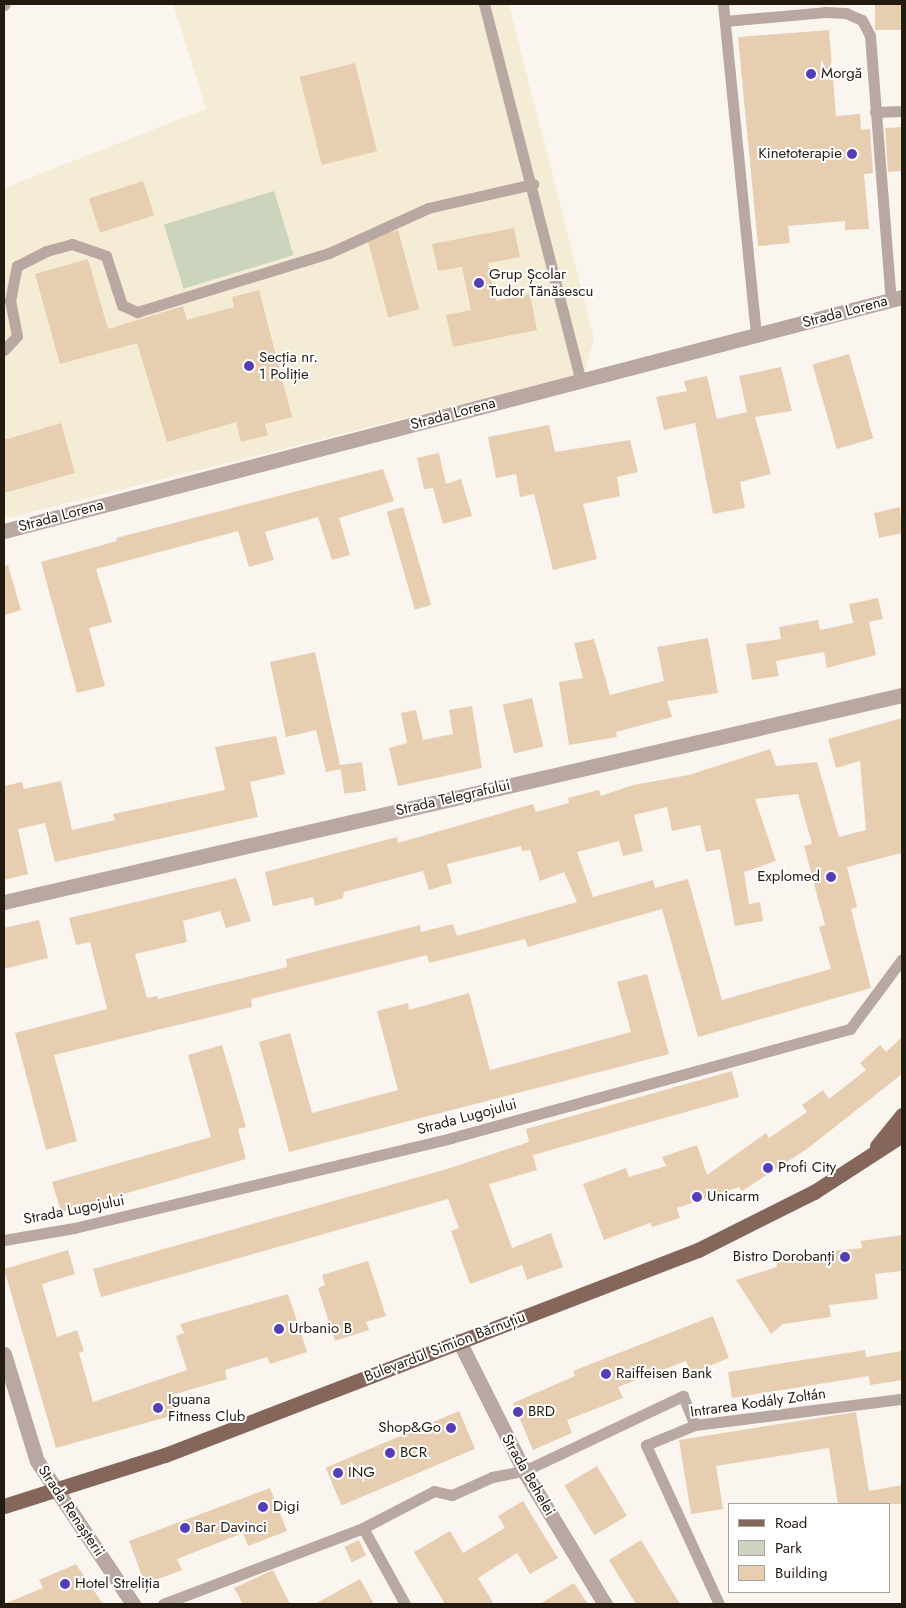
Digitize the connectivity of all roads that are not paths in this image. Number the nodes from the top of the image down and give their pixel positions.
1 (484, 4) edge
2 (722, 4) edge
3 (725, 21) junction
4 (902, 111) edge
5 (875, 112) junction
6 (533, 184) junction
7 (897, 299) edge
8 (756, 335) junction
9 (4, 350) edge
10 (581, 381) junction
11 (4, 531) edge
12 (902, 695) edge
13 (4, 902) edge
14 (902, 959) edge
15 (902, 1115) edge
16 (902, 1135) edge
17 (871, 1153) junction
18 (4, 1240) edge
19 (460, 1341) junction
20 (4, 1354) edge
21 (902, 1399) edge
22 (695, 1425) junction
23 (524, 1471) junction
24 (58, 1492) junction
25 (4, 1506) edge
26 (363, 1528) junction
27 (133, 1604) edge
28 (163, 1604) edge
29 (405, 1604) edge
30 (605, 1604) edge
31 (719, 1604) edge

1 - 6 lane
2 - 3 lane
3 - 5 lane
3 - 8 lane
4 - 5 lane
5 - 7 lane
6 - 9 lane
6 - 10 lane
7 - 8 street, Strada Lorena
8 - 10 street, Strada Lorena
10 - 11 street, Strada Lorena
12 - 13 street, Strada Telegrafului
14 - 18 lane, Strada Lugojului
15 - 17 main road, Bulevardul Simion Bărnuțiu
16 - 17 main road, Bulevardul Simion Bărnuțiu
17 - 19 main road, Bulevardul Simion Bărnuțiu
19 - 23 street, Strada Behelei
19 - 24 main road, Bulevardul Simion Bărnuțiu
20 - 24 street, Strada Renașterii
21 - 22 lane, Intrarea Kodály Zoltán
22 - 23 lane
22 - 31 lane, Intrarea Kodály Zoltán
23 - 26 lane
23 - 30 street, Strada Behelei
24 - 25 main road, Bulevardul Simion Bărnuțiu
24 - 27 street, Strada Renașterii
26 - 28 lane
26 - 29 lane

